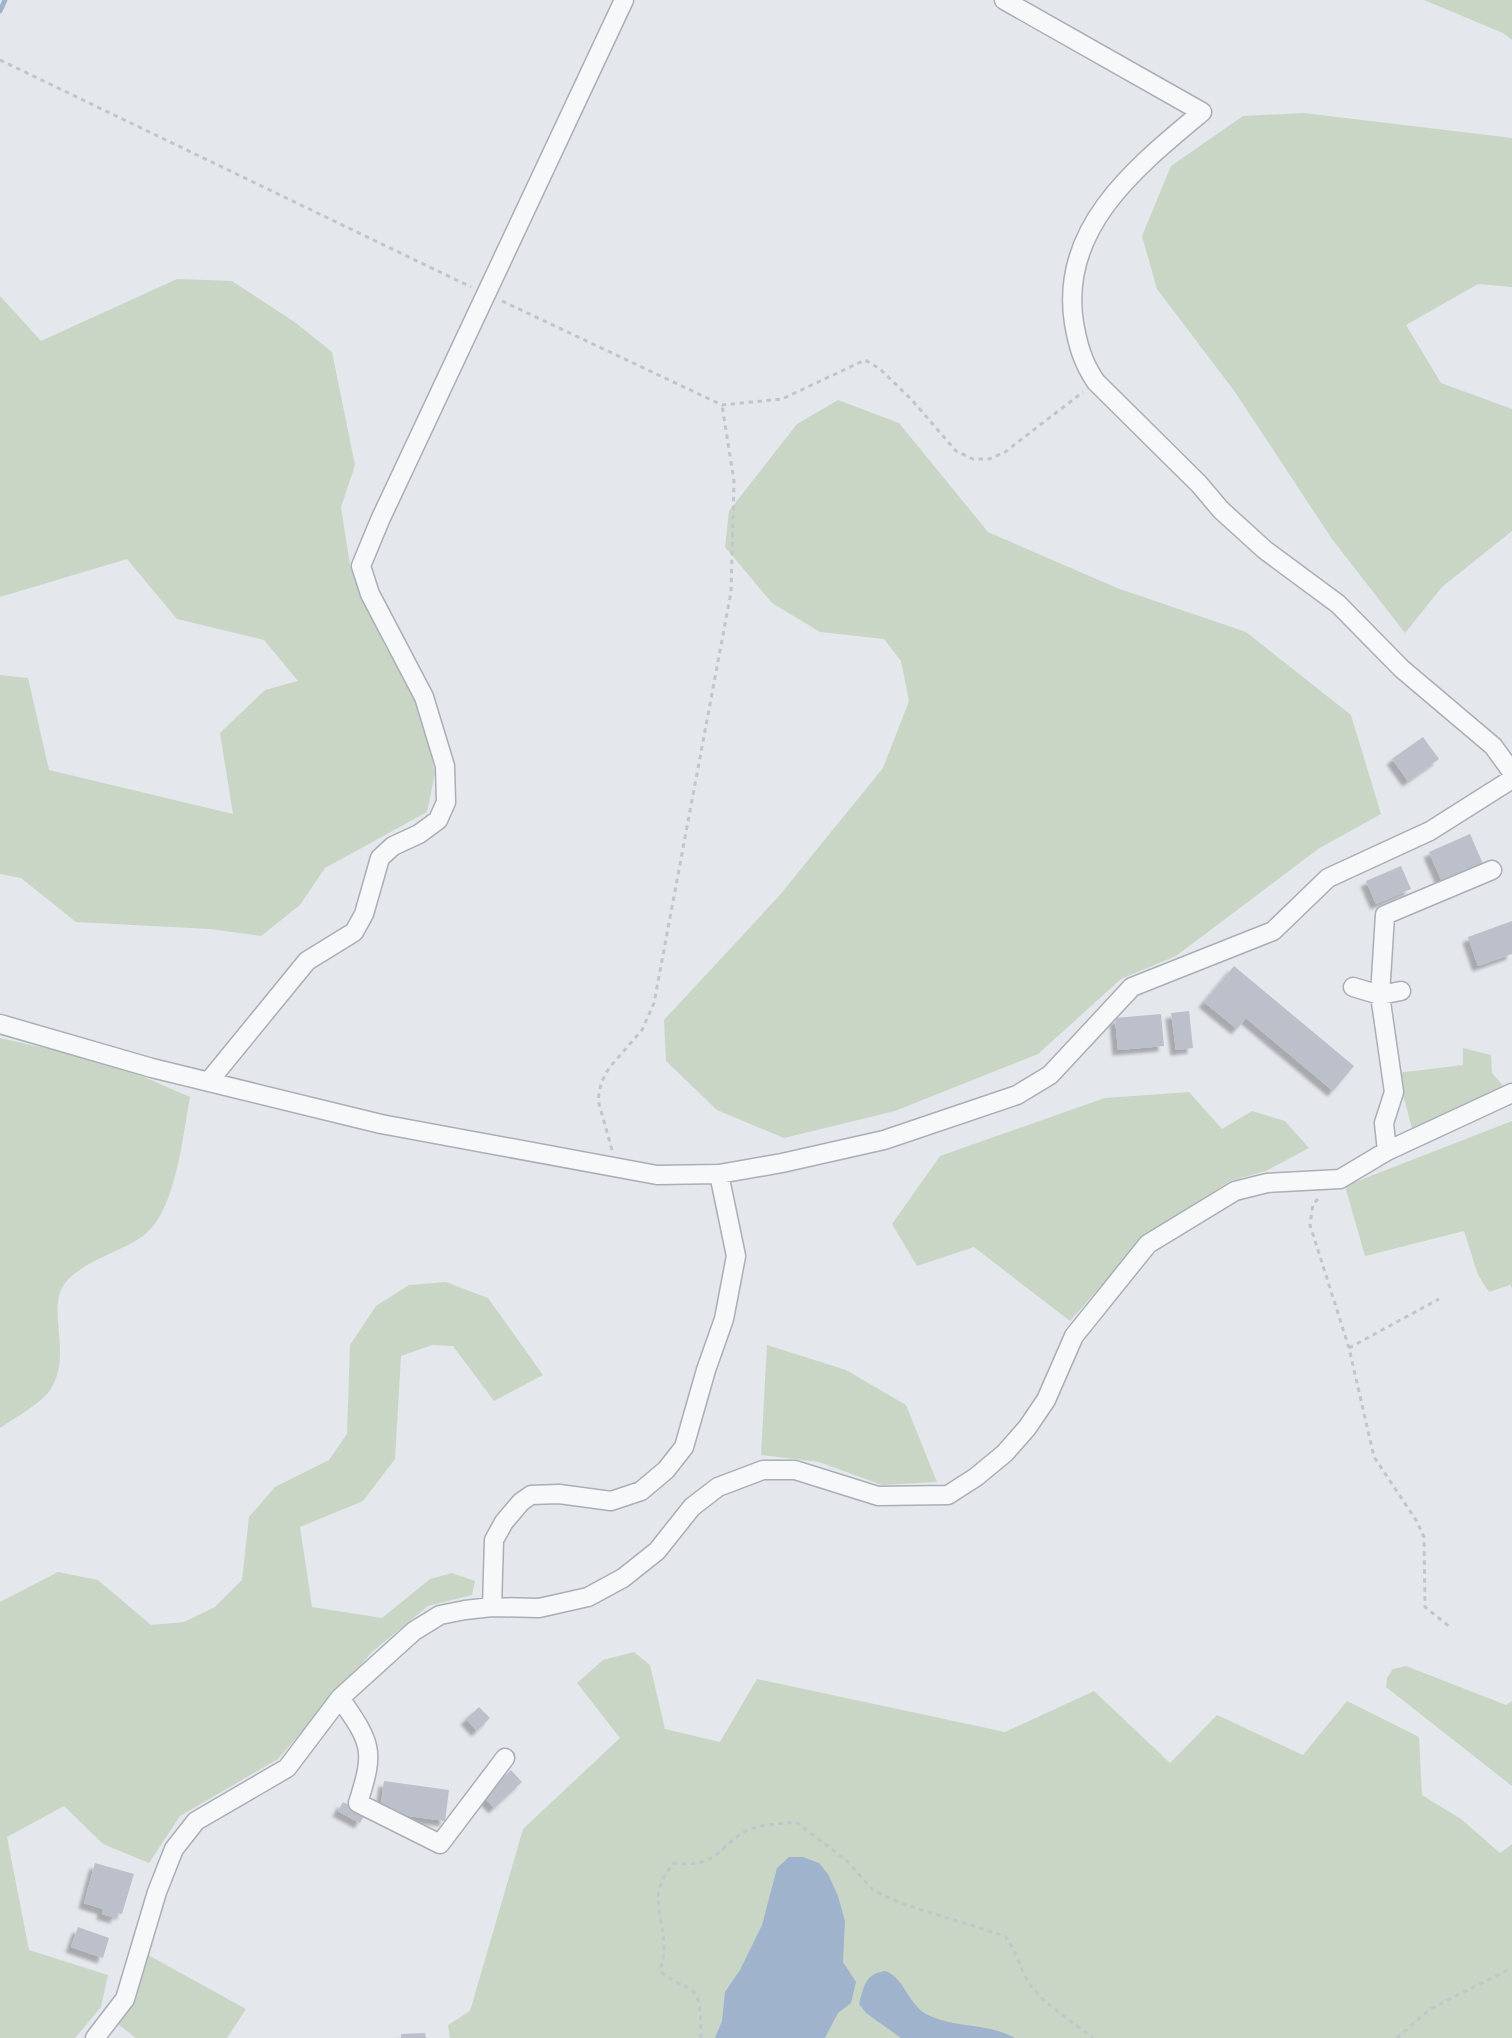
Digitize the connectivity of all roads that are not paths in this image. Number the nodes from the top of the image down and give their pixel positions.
1 (624, 0) edge
2 (1004, 0) edge
3 (1512, 772) edge
4 (1512, 779) edge
5 (1492, 870) dead end
6 (1353, 987) dead end
7 (1401, 991) dead end
8 (1380, 995) junction
9 (0, 1024) edge
10 (209, 1081) junction
11 (1512, 1093) edge
12 (1387, 1151) junction
13 (719, 1174) junction
14 (492, 1607) junction
15 (340, 1698) junction
16 (505, 1758) dead end
17 (95, 2038) edge

1 - 10 street
2 - 3 street
4 - 13 street
5 - 8 street
6 - 8 street
7 - 8 street
8 - 12 street
9 - 10 street
10 - 13 street
11 - 12 street
12 - 14 street
13 - 14 street
14 - 15 street
15 - 16 street
15 - 17 street

